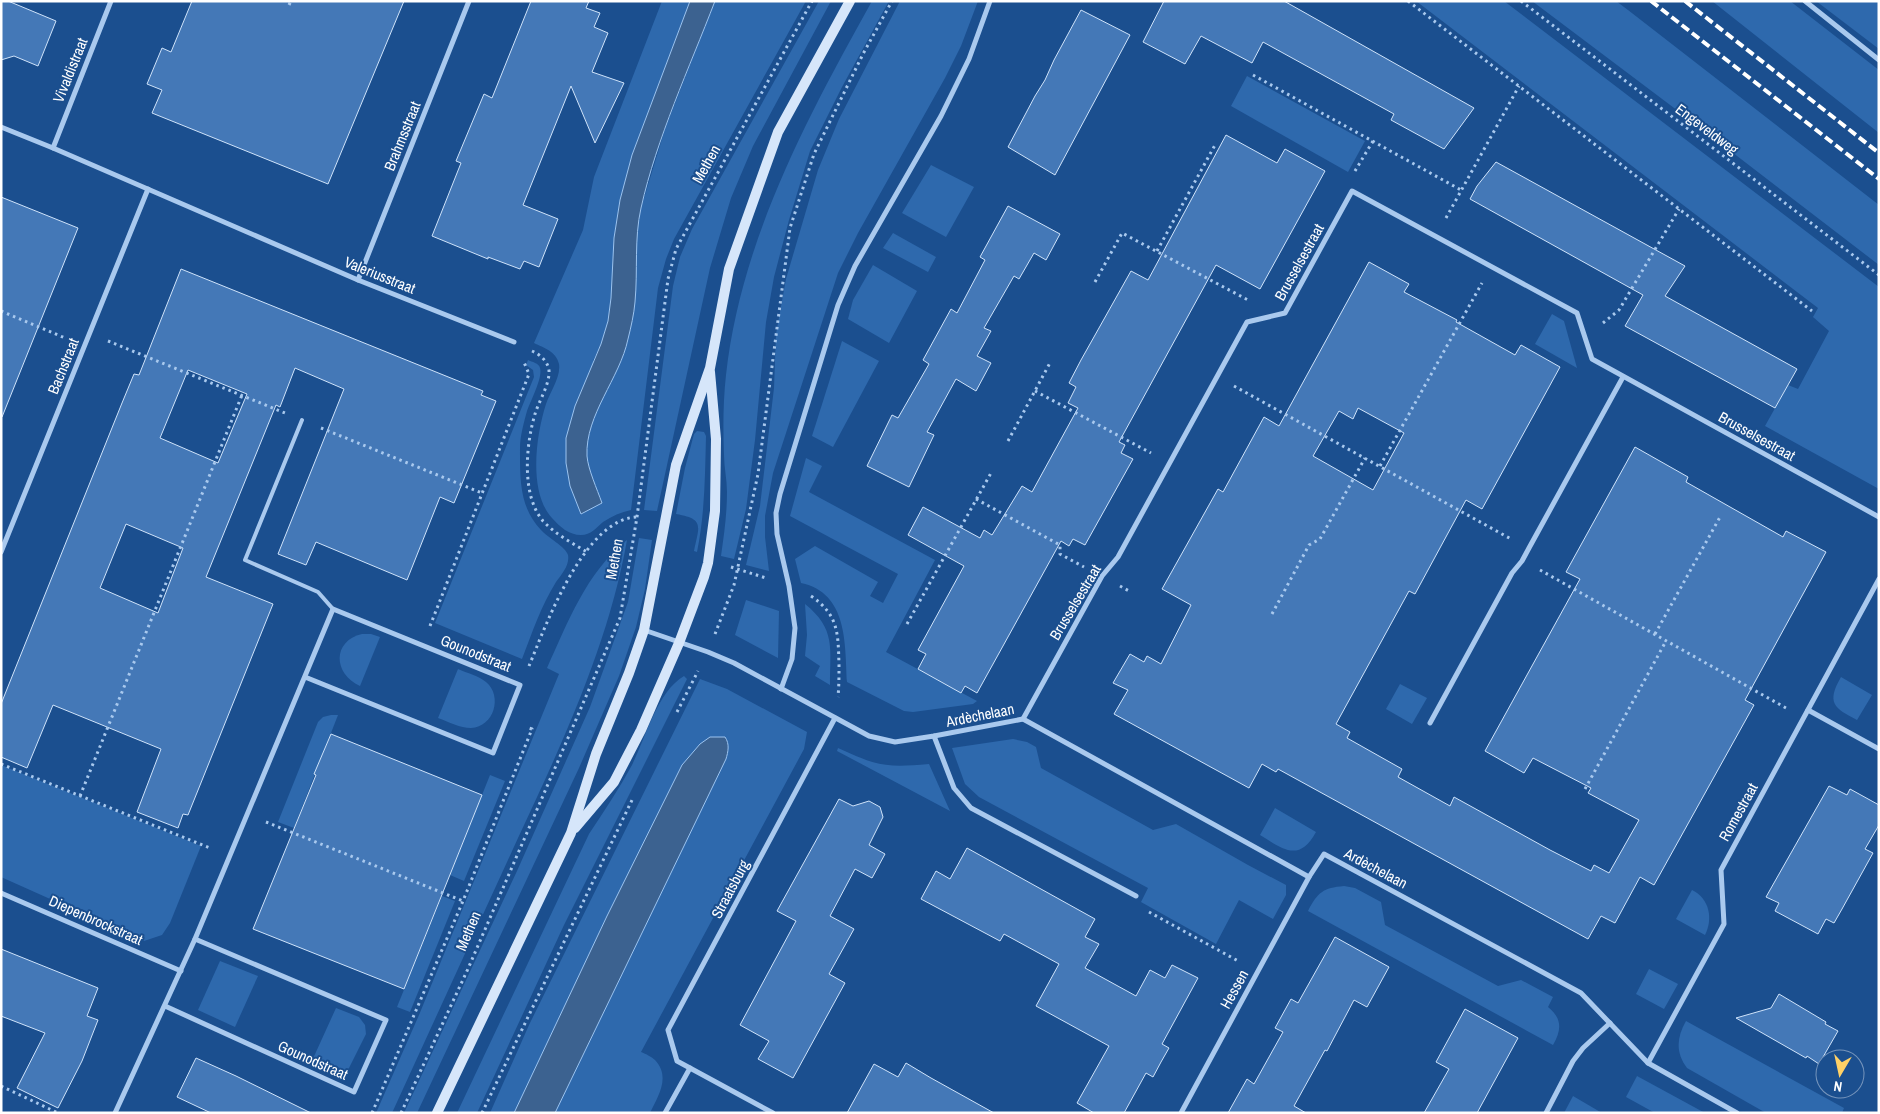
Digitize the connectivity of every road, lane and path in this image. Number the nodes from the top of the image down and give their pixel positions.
1 (111, 1) edge
2 (469, 1) edge
3 (812, 1) edge
4 (850, 1) edge
5 (990, 1) edge
6 (1408, 1) edge
7 (1520, 1) edge
8 (1806, 1) edge
9 (1879, 60) edge
10 (1253, 75) dead end
11 (1518, 86) junction
12 (1, 127) edge
13 (1373, 141) junction
14 (1215, 145) dead end
15 (53, 148) junction
16 (148, 189) junction
17 (1462, 190) junction
18 (1352, 191) junction
19 (1679, 209) junction
20 (1436, 236) junction
21 (1157, 251) junction
22 (1492, 267) junction
23 (1879, 275) edge
24 (358, 280) junction
25 (1094, 282) dead end
26 (1812, 310) dead end
27 (1, 312) edge
28 (1266, 317) junction
29 (1585, 337) junction
30 (514, 342) junction
31 (84, 346) junction
32 (1051, 361) dead end
33 (710, 368) junction
34 (1623, 376) junction
35 (1216, 377) junction
36 (1035, 390) junction
37 (242, 396) dead end
38 (302, 420) dead end
39 (1008, 441) dead end
40 (1365, 458) junction
41 (1169, 463) junction
42 (1380, 466) junction
43 (990, 473) dead end
44 (976, 499) junction
45 (637, 517) junction
46 (1720, 517) dead end
47 (1879, 517) edge
48 (666, 521) junction
49 (1529, 548) junction
50 (1, 552) edge
51 (586, 552) junction
52 (1522, 561) junction
53 (708, 563) junction
54 (1102, 576) junction
55 (1879, 579) edge
56 (789, 586) junction
57 (1130, 592) dead end
58 (333, 609) junction
59 (1272, 614) dead end
60 (906, 624) dead end
61 (644, 630) junction
62 (1655, 634) junction
63 (1666, 642) junction
64 (679, 643) junction
65 (422, 645) junction
66 (305, 677) junction
67 (520, 685) junction
68 (781, 689) junction
69 (1808, 710) junction
70 (835, 718) junction
71 (1804, 718) junction
72 (506, 719) junction
73 (1022, 719) junction
74 (1430, 723) dead end
75 (934, 736) junction
76 (1879, 749) edge
77 (1, 764) edge
78 (1585, 789) dead end
79 (80, 796) junction
80 (247, 814) junction
81 (571, 832) junction
82 (229, 856) junction
83 (1309, 878) junction
84 (1, 893) edge
85 (1136, 896) joint
86 (463, 901) junction
87 (195, 939) junction
88 (181, 971) junction
89 (1258, 972) junction
90 (165, 1006) junction
91 (1610, 1023) junction
92 (1648, 1064) junction
93 (690, 1068) junction
94 (1, 1086) edge
95 (58, 1113) edge
96 (115, 1113) edge
97 (372, 1113) edge
98 (401, 1113) edge
99 (437, 1113) edge
100 (665, 1113) edge
101 (773, 1113) edge
102 (1181, 1113) edge
103 (1546, 1113) edge
104 (1737, 1113) edge

1 - 15 street, Vivaldistraat
2 - 24 street, Brahmsstraat
3 - 45 path, Methen
4 - 33 street
5 - 56 street
6 - 11 path
7 - 23 path, Engeveldweg
8 - 9 street
10 - 13 path
11 - 17 path
11 - 19 path
12 - 15 street, Valeriusstraat
13 - 17 path
13 - 18 path
14 - 21 path
15 - 16 street, Valeriusstraat
16 - 24 street, Valeriusstraat
16 - 31 street, Bachstraat
17 - 20 path
18 - 20 street, Brusselsestraat
18 - 28 street, Brusselsestraat
19 - 26 path
19 - 29 path
20 - 22 street, Brusselsestraat
21 - 25 path
21 - 28 path
22 - 29 street, Brusselsestraat
22 - 42 path
24 - 30 street, Valeriusstraat
27 - 31 path
28 - 35 street, Brusselsestraat
29 - 34 street, Brusselsestraat
30 - 51 path
30 - 65 path
31 - 50 street, Bachstraat
32 - 36 path
33 - 48 street
33 - 53 street
34 - 47 street, Brusselsestraat
34 - 49 street
35 - 40 path
35 - 41 street, Brusselsestraat
36 - 39 path
36 - 41 path
37 - 79 path
38 - 58 lane, Gounodstraat
40 - 42 path
40 - 59 path
41 - 54 street, Brusselsestraat
42 - 49 path
43 - 44 path
44 - 54 path
44 - 60 path
45 - 48 path
45 - 51 path
45 - 98 path, Methen
46 - 62 path
48 - 61 street
49 - 52 street
51 - 67 path
52 - 62 path
52 - 74 street
53 - 56 path
53 - 64 street
54 - 57 path
54 - 73 street, Brusselsestraat
55 - 69 street, Romestraat
56 - 68 street
56 - 70 path
58 - 65 street, Gounodstraat
58 - 66 street
61 - 64 street, Ardèchelaan
61 - 81 street
62 - 63 path
63 - 71 path
63 - 78 path
64 - 68 street, Ardèchelaan
64 - 81 street
65 - 67 street, Gounodstraat
66 - 72 street, Gounodstraat
66 - 80 street
67 - 72 street, Gounodstraat
68 - 70 street, Ardèchelaan
69 - 71 street, Romestraat
69 - 76 street
70 - 75 street, Ardèchelaan
70 - 93 street, Straatsburg
71 - 92 street, Romestraat
72 - 86 path
73 - 75 street, Ardèchelaan
73 - 83 street, Ardèchelaan
75 - 85 street, Ardèchelaan
77 - 79 path
79 - 82 path
80 - 82 street
80 - 86 path
81 - 99 street
82 - 87 street
83 - 89 street, Hessen
83 - 91 street, Ardèchelaan
84 - 88 street, Diepenbrockstraat
85 - 89 path
86 - 97 path
87 - 88 street
87 - 90 street, Gounodstraat
88 - 90 street
89 - 102 street, Hessen
90 - 96 street
91 - 92 street, Ardèchelaan
91 - 103 street
92 - 104 street, Ardèchelaan
93 - 100 street
93 - 101 street, Straatsburg
94 - 95 path

